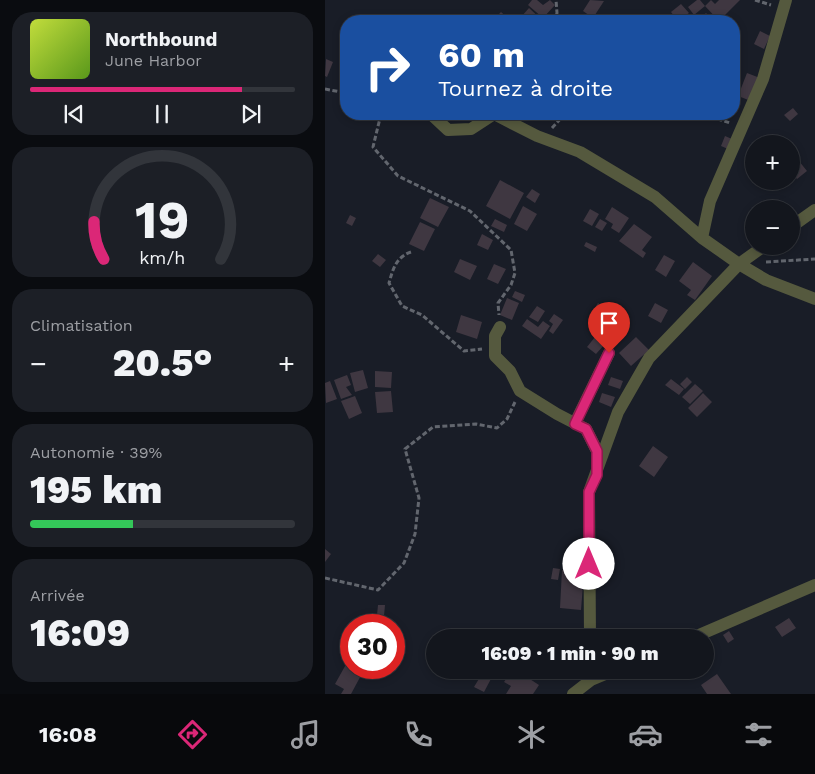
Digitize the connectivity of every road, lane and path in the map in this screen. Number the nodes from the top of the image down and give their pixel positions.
1 (556, 0) edge
2 (786, 0) edge
3 (556, 15) edge
4 (325, 89) edge
5 (340, 92) edge
6 (380, 120) edge
7 (437, 120) edge
8 (485, 120) edge
9 (506, 120) edge
10 (721, 120) edge
11 (743, 127) junction
12 (815, 210) edge
13 (800, 221) edge
14 (702, 238) junction
15 (411, 252) dead end
16 (752, 255) edge
17 (815, 259) edge
18 (739, 264) junction
19 (815, 300) edge
20 (500, 327) joint
21 (495, 347) junction
22 (609, 353) dead end
23 (520, 391) junction
24 (575, 424) junction
25 (597, 475) junction
26 (325, 578) edge
27 (815, 585) edge
28 (590, 629) edge
29 (713, 629) edge
30 (587, 679) edge
31 (573, 694) edge

1 - 3 path
2 - 11 street
4 - 5 path
6 - 20 path
7 - 8 street
9 - 14 street
10 - 11 path
11 - 14 street
12 - 13 street
14 - 18 street
15 - 21 path
16 - 18 street
17 - 18 path
18 - 19 street
18 - 25 street
20 - 21 street
21 - 23 street
22 - 24 street
23 - 24 street
23 - 26 path
24 - 25 street
25 - 28 street
27 - 29 street
30 - 31 street

